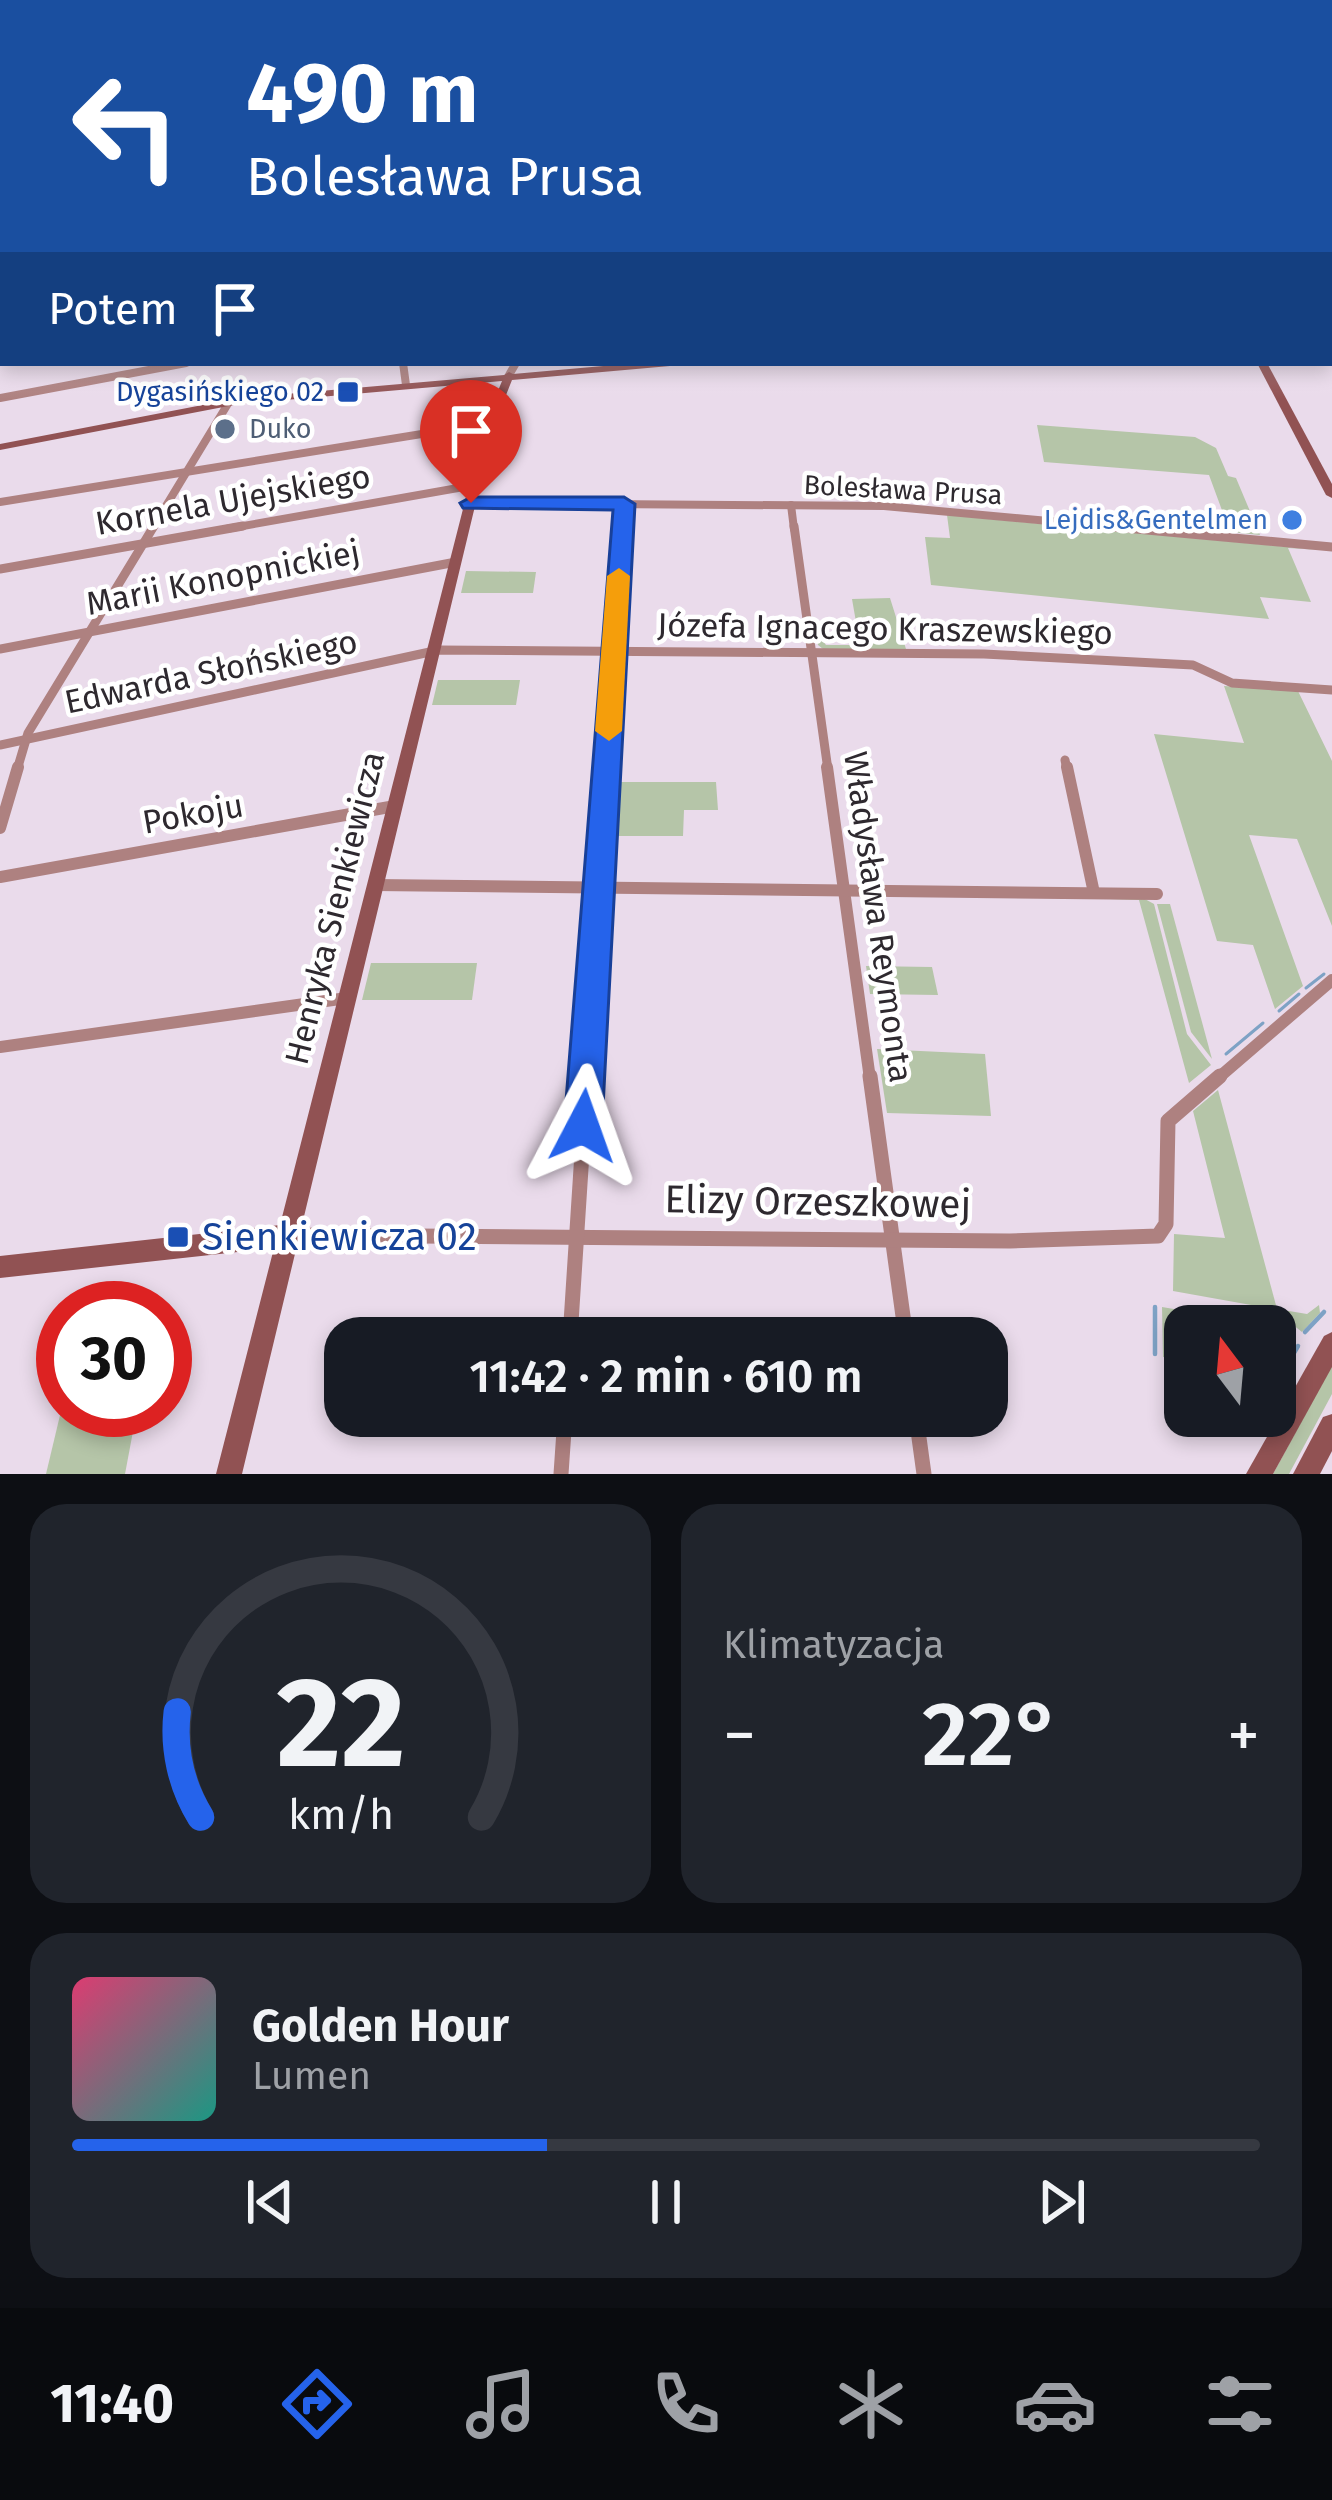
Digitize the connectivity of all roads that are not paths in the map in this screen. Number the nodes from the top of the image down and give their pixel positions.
1 (170, 366) edge
2 (403, 366) edge
3 (592, 366) edge
4 (1264, 366) edge
5 (513, 369) edge
6 (406, 386) junction
7 (0, 398) edge
8 (229, 402) junction
9 (490, 423) junction
10 (0, 447) edge
11 (188, 472) junction
12 (1330, 488) edge
13 (473, 494) junction
14 (0, 502) edge
15 (624, 504) junction
16 (791, 505) junction
17 (144, 543) junction
18 (1332, 547) edge
19 (456, 562) junction
20 (0, 569) edge
21 (90, 631) junction
22 (0, 650) edge
23 (614, 650) junction
24 (811, 651) junction
25 (433, 652) junction
26 (1332, 690) edge
27 (26, 739) junction
28 (0, 745) edge
29 (1065, 760) dead end
30 (395, 806) junction
31 (0, 828) edge
32 (0, 877) edge
33 (375, 885) junction
34 (598, 888) junction
35 (844, 889) junction
36 (1094, 893) junction
37 (1157, 894) dead end
38 (1332, 980) edge
39 (347, 998) junction
40 (0, 1047) edge
41 (288, 1235) junction
42 (576, 1235) junction
43 (892, 1237) junction
44 (0, 1267) edge
45 (570, 1317) edge
46 (903, 1317) edge
47 (1332, 1344) edge
48 (1332, 1426) edge
49 (564, 1437) edge
50 (919, 1437) edge
51 (229, 1474) edge
52 (561, 1474) edge
53 (924, 1474) edge
54 (1259, 1474) edge
55 (1306, 1474) edge

1 - 7 street
2 - 6 street
3 - 5 street
4 - 12 street
5 - 6 street
5 - 9 street, Henryka Sienkiewicza
6 - 8 street
8 - 10 street
8 - 11 street
9 - 11 street
9 - 13 street, Henryka Sienkiewicza
11 - 14 street
11 - 17 street
13 - 15 street, Bolesława Prusa
13 - 17 street, Kornela Ujejskiego
13 - 19 street, Henryka Sienkiewicza
15 - 16 street, Bolesława Prusa
15 - 23 street
16 - 18 street, Bolesława Prusa
16 - 24 street, Władysława Reymonta
17 - 20 street, Kornela Ujejskiego
17 - 21 street
19 - 21 street, Marii Konopnickiej
19 - 25 street, Henryka Sienkiewicza
21 - 22 street, Marii Konopnickiej
21 - 27 street
23 - 24 street, Józefa Ignacego Kraszewskiego
23 - 25 street, Józefa Ignacego Kraszewskiego
23 - 34 street
24 - 26 street, Józefa Ignacego Kraszewskiego
24 - 35 street, Władysława Reymonta
25 - 27 street, Edwarda Słońskiego
25 - 30 street, Henryka Sienkiewicza
27 - 28 street, Edwarda Słońskiego
27 - 31 street
29 - 36 street
30 - 32 street, Pokoju
30 - 33 street, Henryka Sienkiewicza
33 - 34 street
33 - 39 street, Henryka Sienkiewicza
34 - 35 street
34 - 42 street
35 - 36 street
35 - 43 street, Władysława Reymonta
36 - 37 street
38 - 43 street, Elizy Orzeszkowej
39 - 40 street
39 - 41 street, Henryka Sienkiewicza
41 - 42 street, Elizy Orzeszkowej
41 - 44 street, Elizy Orzeszkowej
41 - 51 street, Henryka Sienkiewicza
42 - 43 street, Elizy Orzeszkowej
42 - 45 street
43 - 46 street, Władysława Reymonta
47 - 54 street
48 - 55 street
49 - 52 street
50 - 53 street

